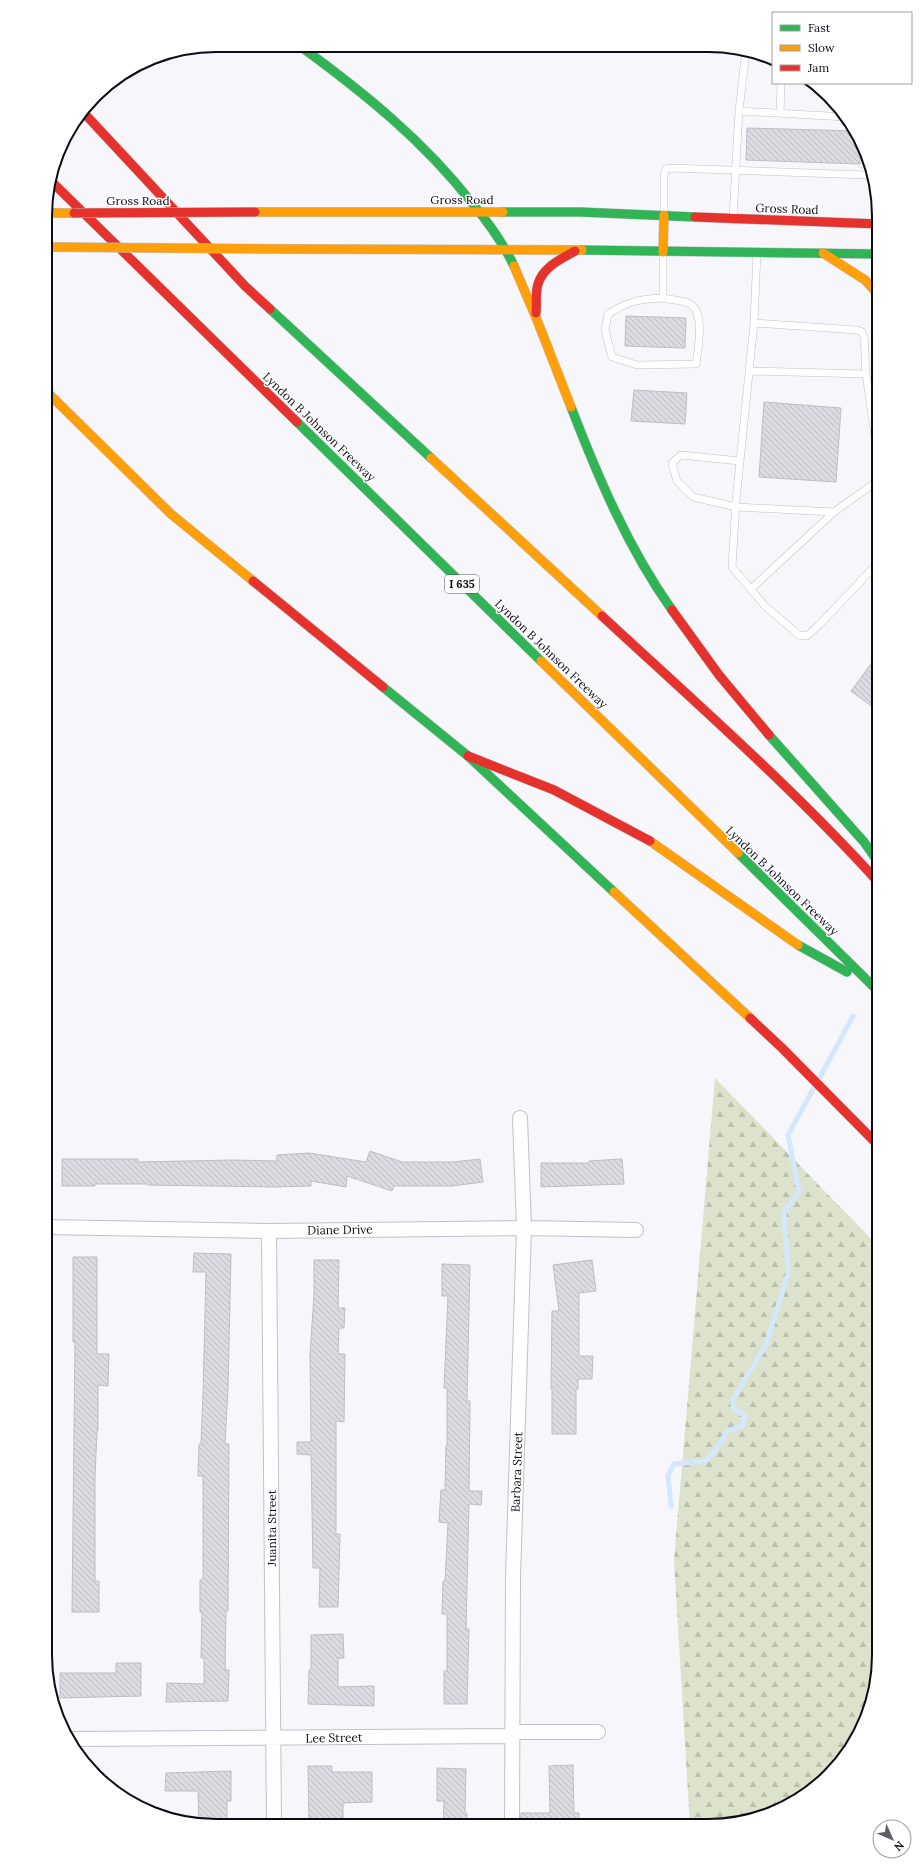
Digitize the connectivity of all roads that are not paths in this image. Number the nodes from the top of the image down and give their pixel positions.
1 (308, 52) edge
2 (745, 57) edge
3 (781, 84) edge
4 (739, 111) junction
5 (780, 113) junction
6 (86, 116) edge
7 (838, 117) edge
8 (736, 169) junction
9 (867, 176) edge
10 (55, 185) edge
11 (481, 212) junction
12 (52, 213) edge
13 (664, 216) junction
14 (733, 219) junction
15 (872, 224) edge
16 (52, 247) edge
17 (506, 249) junction
18 (575, 251) junction
19 (663, 252) junction
20 (757, 252) junction
21 (823, 253) junction
22 (872, 254) edge
23 (872, 288) edge
24 (663, 298) junction
25 (536, 314) junction
26 (754, 323) junction
27 (749, 371) junction
28 (866, 374) junction
29 (52, 397) edge
30 (872, 416) edge
31 (740, 461) junction
32 (872, 485) edge
33 (736, 507) junction
34 (834, 512) junction
35 (872, 569) edge
36 (751, 589) junction
37 (468, 756) junction
38 (872, 853) edge
39 (872, 875) edge
40 (872, 985) edge
41 (872, 987) edge
42 (520, 1118) dead end
43 (872, 1140) edge
44 (52, 1227) edge
45 (524, 1228) junction
46 (636, 1230) dead end
47 (270, 1231) junction
48 (513, 1732) junction
49 (598, 1732) dead end
50 (75, 1739) edge
51 (273, 1739) junction
52 (274, 1819) edge
53 (512, 1819) edge

1 - 11 main road
2 - 4 lane
3 - 5 lane
4 - 5 lane
4 - 8 lane
5 - 7 lane
6 - 39 main road
8 - 9 lane
8 - 13 lane
8 - 14 lane
10 - 40 main road, Lyndon B Johnson Freeway / I 635
11 - 12 main road, Gross Road, bridge
11 - 13 main road, Gross Road
11 - 17 main road
13 - 14 main road, Gross Road
13 - 19 main road
14 - 15 main road, Gross Road
16 - 17 main road, bridge
17 - 18 main road
17 - 25 main road
18 - 19 main road
18 - 25 main road
19 - 20 main road
19 - 24 lane
20 - 21 main road
20 - 26 lane
21 - 22 main road
21 - 23 main road
24 - 24 lane
25 - 38 main road
26 - 27 lane
26 - 28 lane
27 - 28 lane
27 - 31 lane
28 - 30 lane
29 - 37 main road
31 - 33 lane
31 - 33 lane
32 - 34 lane
33 - 34 lane
33 - 36 lane
34 - 36 lane
35 - 36 lane
37 - 41 main road
37 - 43 main road
42 - 45 street, Barbara Street
44 - 47 street, Diane Drive
45 - 46 street, Diane Drive
45 - 47 street, Diane Drive
45 - 48 street, Barbara Street
47 - 51 street, Juanita Street
48 - 49 street, Lee Street
48 - 51 street, Lee Street
48 - 53 street, Barbara Street
50 - 51 street, Lee Street
51 - 52 street, Juanita Street

